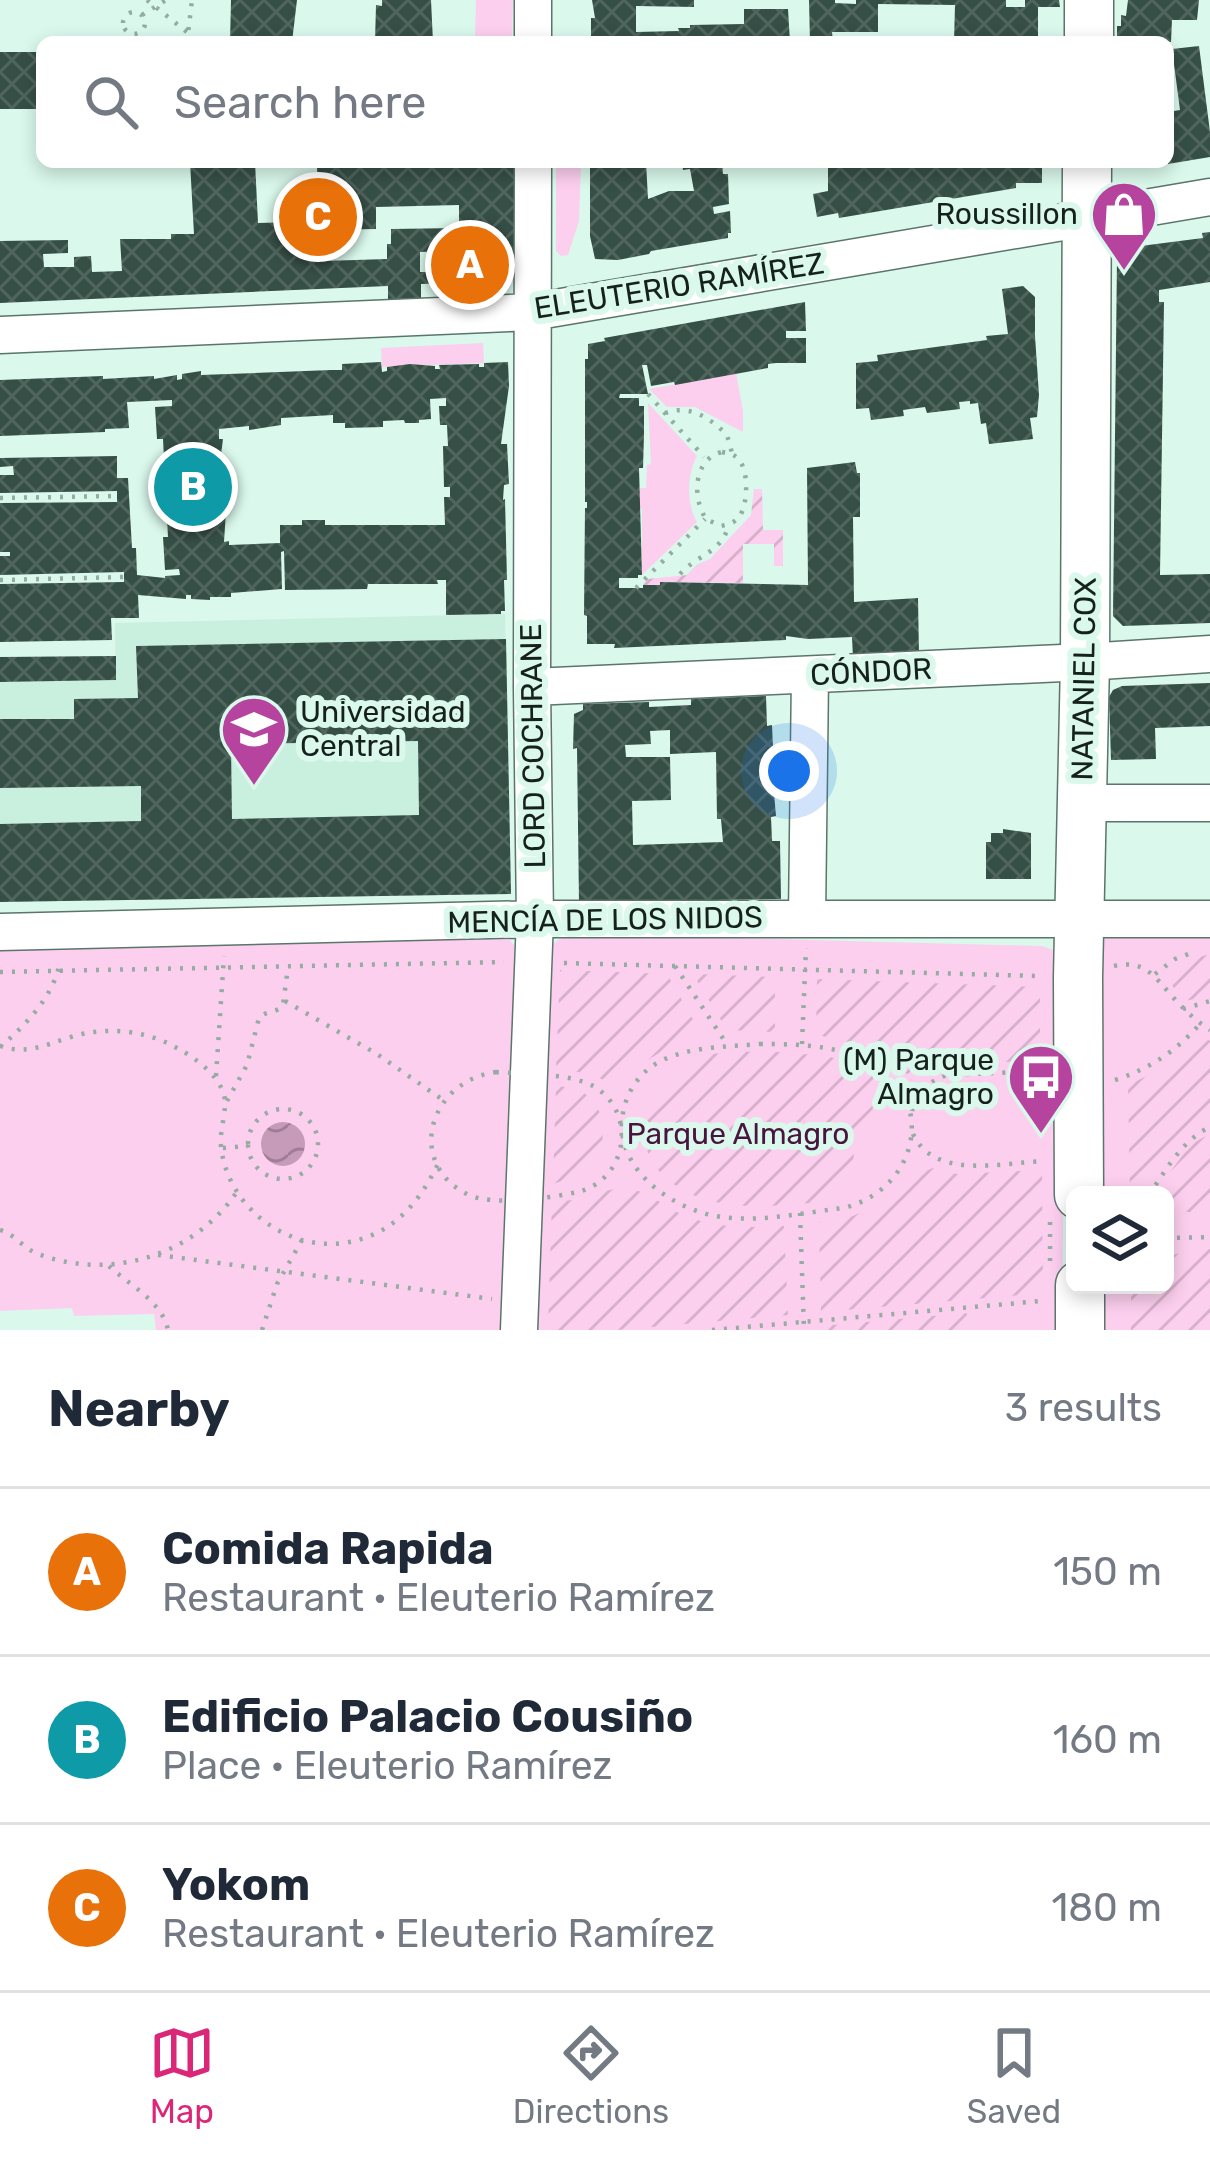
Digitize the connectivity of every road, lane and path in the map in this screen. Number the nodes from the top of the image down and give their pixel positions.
1 (147, 0) edge
2 (166, 0) edge
3 (192, 0) edge
4 (533, 0) edge
5 (1089, 0) edge
6 (155, 7) junction
7 (142, 15) dead end
8 (188, 33) joint
9 (533, 36) edge
10 (1089, 36) edge
11 (533, 168) edge
12 (1088, 168) edge
13 (1210, 197) edge
14 (1087, 217) junction
15 (532, 312) junction
16 (0, 335) edge
17 (648, 394) dead end
18 (664, 412) junction
19 (732, 454) junction
20 (706, 458) junction
21 (117, 496) dead end
22 (0, 498) edge
23 (705, 519) junction
24 (729, 524) junction
25 (680, 574) dead end
26 (124, 577) dead end
27 (0, 580) edge
28 (636, 588) dead end
29 (1210, 654) edge
30 (1085, 662) junction
31 (810, 675) junction
32 (532, 687) junction
33 (1083, 803) junction
34 (1210, 803) edge
35 (807, 918) junction
36 (1080, 918) junction
37 (535, 919) junction
38 (228, 927) junction
39 (64, 931) junction
40 (0, 932) edge
41 (1209, 934) edge
42 (534, 962) junction
43 (288, 966) junction
44 (675, 966) junction
45 (223, 968) junction
46 (805, 969) junction
47 (59, 970) junction
48 (0, 972) edge
49 (1154, 974) junction
50 (1078, 977) junction
51 (285, 1001) junction
52 (1210, 1001) edge
53 (1183, 1009) junction
54 (1200, 1024) junction
55 (1210, 1030) edge
56 (802, 1046) junction
57 (0, 1047) edge
58 (728, 1047) junction
59 (1050, 1071) dead end
60 (1115, 1080) dead end
61 (216, 1081) junction
62 (443, 1101) dead end
63 (224, 1105) junction
64 (1210, 1127) edge
65 (911, 1128) junction
66 (248, 1147) junction
67 (221, 1148) junction
68 (438, 1164) dead end
69 (1064, 1178) edge
70 (1155, 1186) edge
71 (237, 1192) junction
72 (800, 1213) junction
73 (0, 1230) edge
74 (1174, 1238) edge
75 (1210, 1238) edge
76 (302, 1240) junction
77 (158, 1255) junction
78 (108, 1265) junction
79 (284, 1271) junction
80 (495, 1299) dead end
81 (1070, 1305) edge
82 (804, 1326) edge
83 (168, 1330) edge
84 (262, 1330) edge
85 (519, 1330) edge
86 (712, 1330) edge

1 - 6 path
2 - 6 path
3 - 8 path
4 - 9 street
5 - 10 main road
6 - 7 path
6 - 8 path
11 - 15 street, LORD COCHRANE
12 - 14 main road, NATANIEL COX
13 - 14 street, ELEUTERIO RAMÍREZ
14 - 15 street, ELEUTERIO RAMÍREZ
14 - 30 main road, NATANIEL COX
15 - 16 street, ELEUTERIO RAMÍREZ
15 - 32 street, LORD COCHRANE
17 - 18 path
18 - 19 path
18 - 20 path
19 - 20 path
19 - 24 path
20 - 23 path
21 - 22 path
23 - 24 path
23 - 28 path
24 - 25 path
26 - 27 path
29 - 30 street, CÓNDOR
30 - 31 street, CÓNDOR
30 - 33 main road, NATANIEL COX
31 - 32 street, CÓNDOR
31 - 35 street
32 - 37 street, LORD COCHRANE
33 - 34 street
33 - 36 main road, NATANIEL COX
35 - 36 street, MENCÍA DE LOS NIDOS
35 - 37 street, MENCÍA DE LOS NIDOS
35 - 46 path
36 - 41 street, MENCÍA DE LOS NIDOS
36 - 50 main road, NATANIEL COX
37 - 38 street, MENCÍA DE LOS NIDOS
37 - 42 street, LORD COCHRANE
38 - 39 street, MENCÍA DE LOS NIDOS
38 - 45 path
39 - 40 street, MENCÍA DE LOS NIDOS
39 - 47 path
41 - 49 path
42 - 43 path
42 - 44 path
42 - 85 street, LORD COCHRANE
43 - 45 path
43 - 51 path
44 - 46 path
44 - 58 path
45 - 47 path
45 - 61 path
46 - 50 path
46 - 56 path
47 - 48 path
47 - 57 path
49 - 50 path
49 - 53 path
50 - 69 main road, NATANIEL COX
51 - 62 path
51 - 63 path
52 - 53 path
53 - 54 path
54 - 55 path
54 - 60 path
56 - 58 path
56 - 65 path
57 - 61 path
58 - 72 path
59 - 65 path
61 - 63 path
63 - 67 path
64 - 70 path
65 - 69 path
65 - 72 path
66 - 66 path
66 - 67 path
67 - 71 path
68 - 76 path
71 - 76 path
71 - 77 path
72 - 82 path
73 - 78 path
74 - 75 path
76 - 79 path
77 - 78 path
77 - 79 path
78 - 83 path
79 - 80 path
79 - 84 path
81 - 82 path
82 - 86 path

